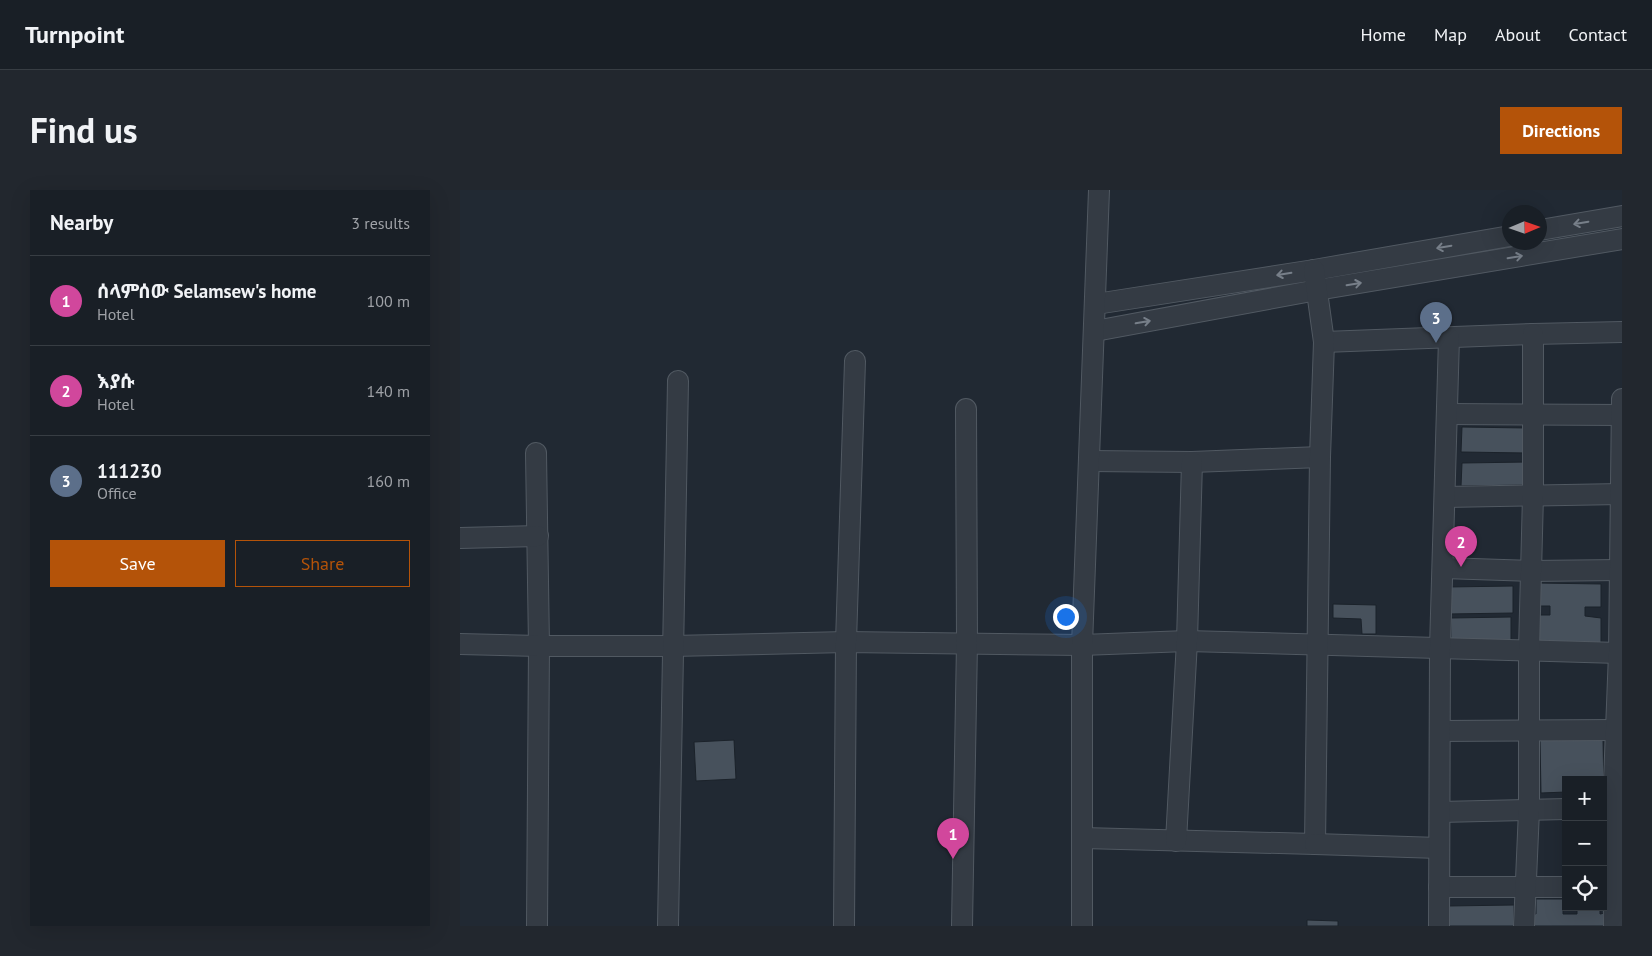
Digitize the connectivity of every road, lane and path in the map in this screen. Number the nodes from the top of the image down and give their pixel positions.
1 (1099, 190) edge
2 (1622, 216) edge
3 (1547, 229) edge
4 (1502, 237) edge
5 (1622, 239) edge
6 (1314, 270) junction
7 (1317, 290) junction
8 (1096, 304) junction
9 (1095, 330) junction
10 (1622, 332) edge
11 (1533, 334) junction
12 (1450, 338) junction
13 (1324, 342) junction
14 (855, 361) dead end
15 (678, 381) dead end
16 (1622, 399) edge
17 (966, 409) dead end
18 (1447, 414) junction
19 (1534, 414) junction
20 (1622, 415) edge
21 (536, 453) dead end
22 (1320, 457) junction
23 (1089, 461) junction
24 (1192, 462) junction
25 (1621, 494) edge
26 (1533, 495) junction
27 (1445, 497) junction
28 (538, 536) junction
29 (460, 538) edge
30 (1443, 568) junction
31 (1620, 570) junction
32 (1530, 571) junction
33 (1187, 641) junction
34 (846, 642) junction
35 (967, 643) junction
36 (460, 644) edge
37 (1317, 644) junction
38 (1082, 645) junction
39 (539, 646) junction
40 (672, 646) junction
41 (1440, 648) junction
42 (1529, 650) junction
43 (1619, 653) junction
44 (1529, 730) junction
45 (1616, 730) junction
46 (1440, 731) junction
47 (1608, 808) edge
48 (1562, 809) edge
49 (1529, 810) junction
50 (1440, 812) junction
51 (1083, 838) junction
52 (1176, 841) junction
53 (1315, 844) junction
54 (1439, 848) junction
55 (1439, 887) junction
56 (1525, 887) junction
57 (1562, 887) edge
58 (1609, 887) edge
59 (537, 926) edge
60 (668, 926) edge
61 (844, 926) edge
62 (962, 926) edge
63 (1082, 926) edge
64 (1439, 926) edge
65 (1524, 926) edge
66 (1614, 926) edge

1 - 8 street
2 -> 3 street
4 -> 6 street
7 -> 5 street
6 - 7 street
6 -> 8 street
9 -> 7 street
7 - 13 street
8 - 9 street
9 - 23 street
10 - 11 street
11 - 12 street
11 - 19 street
12 - 13 street
12 - 18 street
13 - 22 street
14 - 34 street
15 - 40 street
16 - 20 street
17 - 35 street
18 - 19 street
18 - 27 street
19 - 20 street
19 - 26 street
20 - 25 street
21 - 28 street
22 - 24 street
22 - 37 street
23 - 24 street
23 - 38 street
24 - 33 street
25 - 26 street
25 - 31 street
26 - 27 street
26 - 32 street
27 - 30 street
28 - 29 street
28 - 39 street
30 - 32 street
30 - 41 street
31 - 32 street
31 - 43 street
32 - 42 street
33 - 37 street
33 - 38 street
33 - 52 street
34 - 35 street
34 - 40 street
34 - 61 street
35 - 38 street
35 - 62 street
36 - 39 street
37 - 41 street
37 - 53 street
38 - 51 street
39 - 40 street
39 - 59 street
40 - 60 street
41 - 42 street
41 - 46 street
42 - 43 street
42 - 44 street
43 - 45 street
44 - 45 street
44 - 46 street
44 - 49 street
45 - 47 street
46 - 50 street
47 - 58 street
48 - 49 street
49 - 50 street
49 - 56 street
50 - 54 street
51 - 52 street
51 - 63 street
52 - 53 street
53 - 54 street
54 - 55 street
55 - 56 street
55 - 64 street
56 - 57 street
56 - 65 street
58 - 66 street

